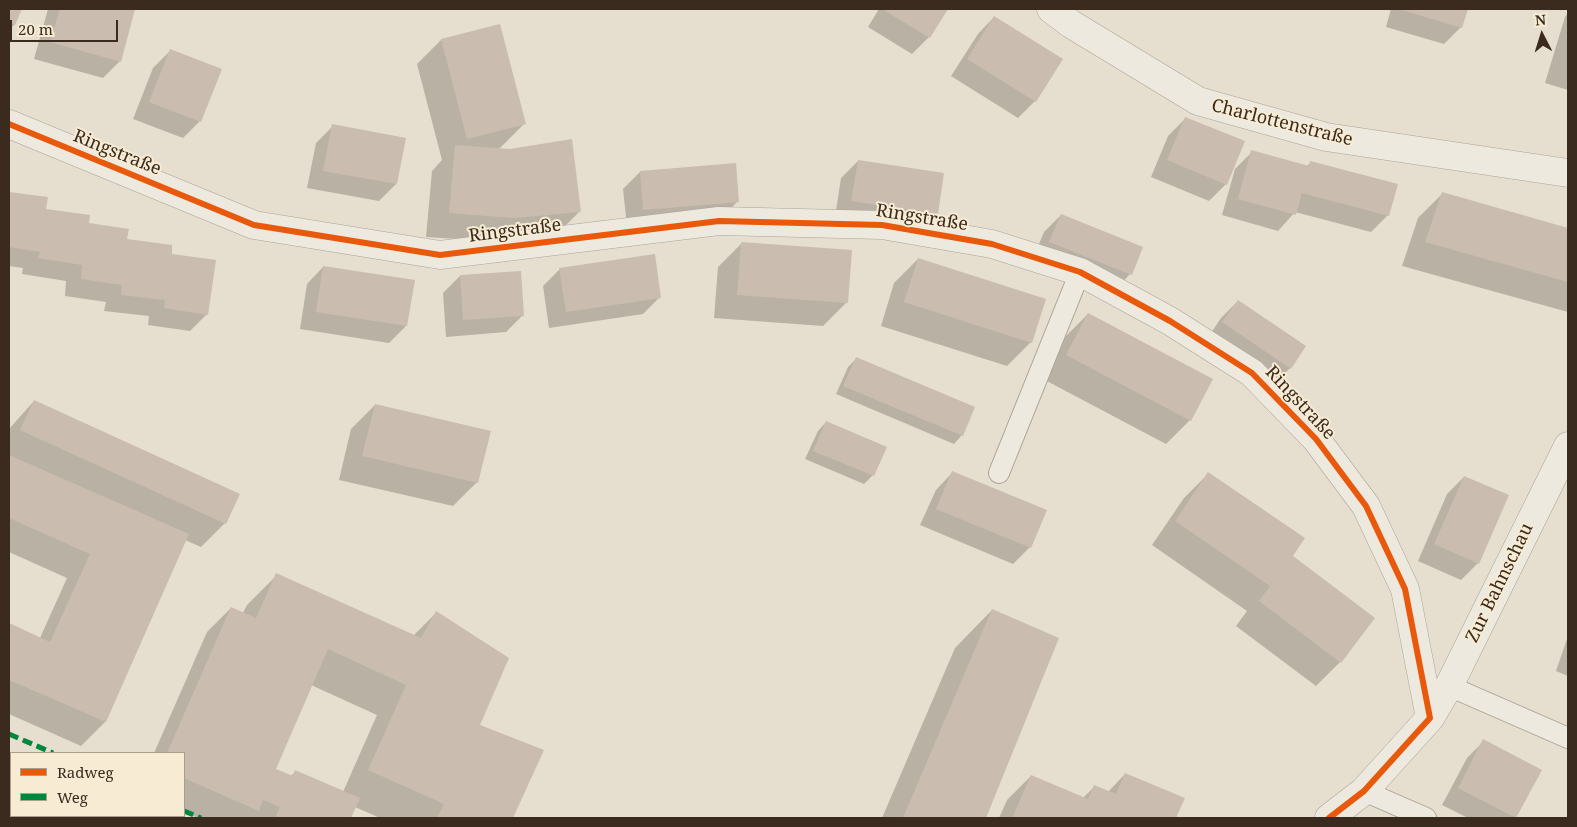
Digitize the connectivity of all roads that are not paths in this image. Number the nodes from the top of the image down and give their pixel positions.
1 (1050, 9) edge
2 (9, 124) edge
3 (1568, 172) edge
4 (1080, 272) junction
5 (1568, 446) edge
6 (999, 473) dead end
7 (1449, 686) junction
8 (1430, 718) junction
9 (1568, 738) edge
10 (1364, 791) junction
11 (1329, 818) edge
12 (1426, 818) edge

1 - 3 street, Charlottenstraße
2 - 4 street, Ringstraße
4 - 6 lane
4 - 8 street, Ringstraße
5 - 7 street, Zur Bahnschau
7 - 8 street, Zur Bahnschau
7 - 9 lane
8 - 10 street
10 - 11 street
10 - 12 lane

